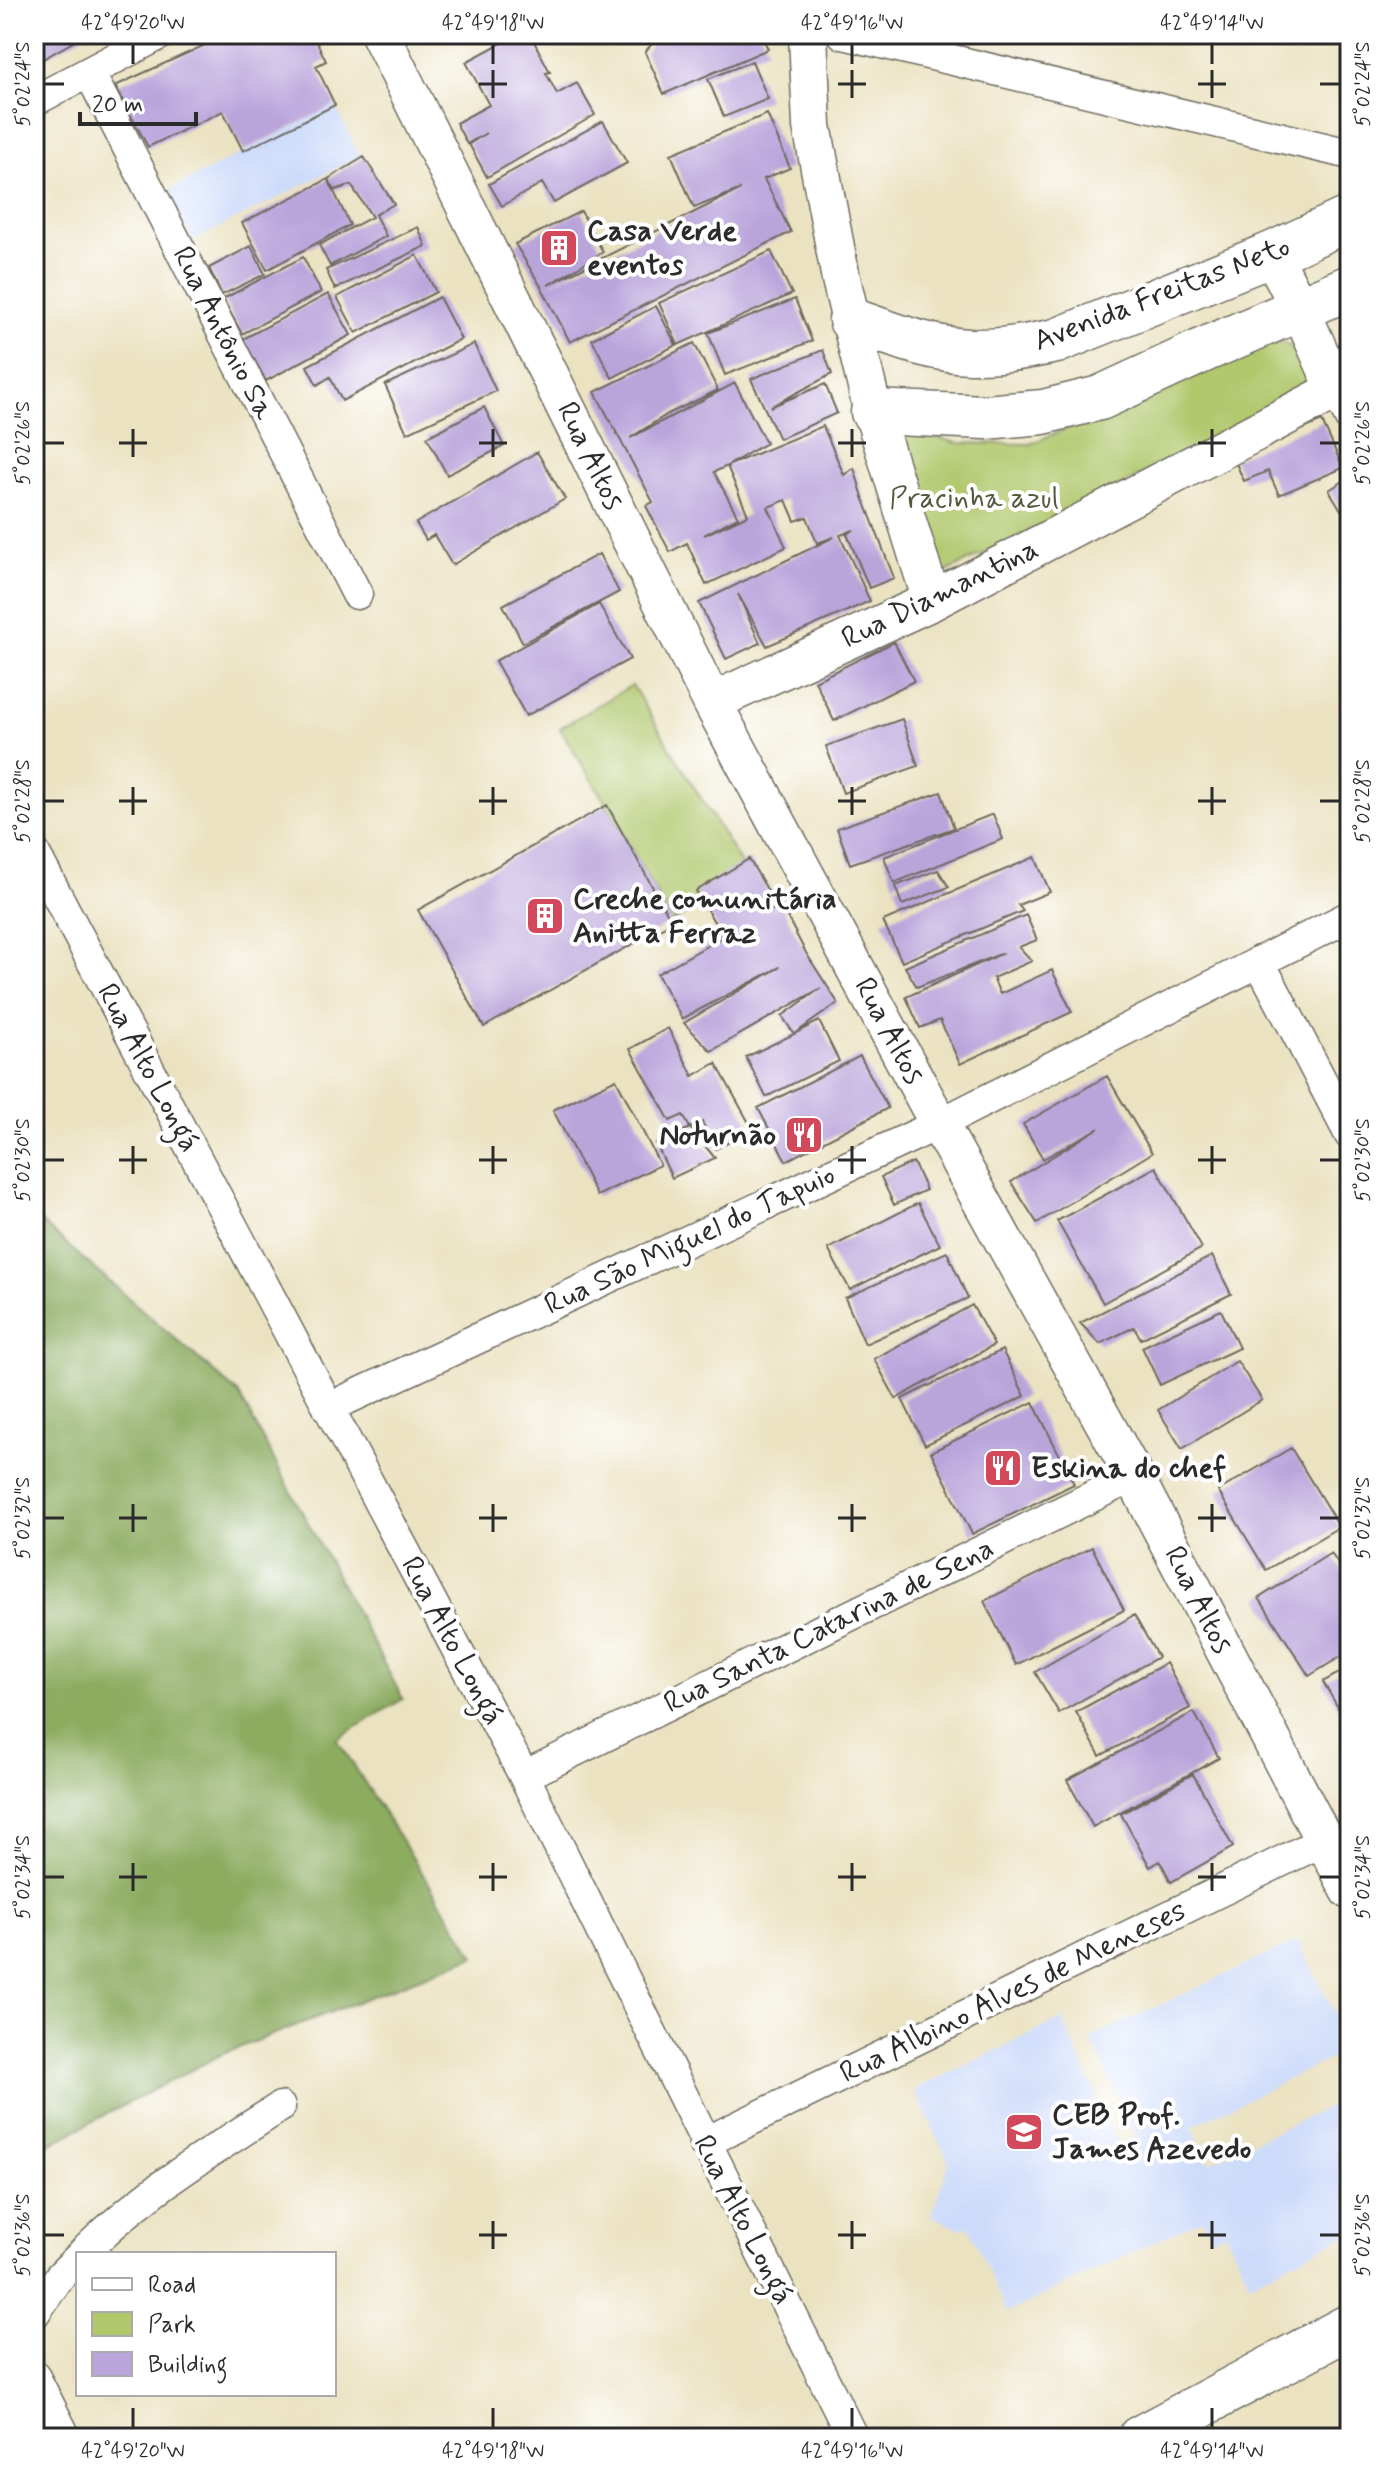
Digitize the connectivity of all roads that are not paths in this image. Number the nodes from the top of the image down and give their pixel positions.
1 (161, 34) edge
2 (380, 34) edge
3 (808, 34) edge
4 (843, 34) edge
5 (89, 72) junction
6 (34, 101) edge
7 (1350, 154) edge
8 (1350, 218) edge
9 (1272, 254) junction
10 (1350, 287) edge
11 (1300, 309) junction
12 (851, 320) junction
13 (1343, 404) edge
14 (873, 412) junction
15 (357, 594) dead end
16 (932, 601) junction
17 (712, 702) junction
18 (34, 852) edge
19 (1350, 916) edge
20 (1259, 961) junction
21 (939, 1124) junction
22 (1350, 1135) edge
23 (328, 1408) junction
24 (1134, 1476) junction
25 (524, 1776) junction
26 (1323, 1841) junction
27 (1350, 1890) edge
28 (280, 2107) dead end
29 (704, 2143) junction
30 (84, 2252) edge
31 (76, 2260) edge
32 (34, 2314) edge
33 (1350, 2326) edge
34 (34, 2375) edge
35 (66, 2438) edge
36 (853, 2438) edge
37 (1140, 2438) edge

1 - 5 street
2 - 17 street, Rua Altos
3 - 12 street
4 - 7 street
5 - 6 street
5 - 15 street, Rua Antônio Sa
8 - 9 main road, Avenida Freitas Neto
9 - 11 street
9 - 12 main road, Avenida Freitas Neto
10 - 11 main road
11 - 13 street
11 - 14 main road
12 - 14 street
13 - 16 street, Rua Diamantina
14 - 16 street
16 - 17 street, Rua Diamantina
17 - 21 street, Rua Altos
18 - 23 street, Rua Alto Longá
19 - 20 street, Rua São Miguel do Tapuio
20 - 21 street, Rua São Miguel do Tapuio
20 - 22 street
21 - 23 street, Rua São Miguel do Tapuio
21 - 24 street, Rua Altos
23 - 25 street, Rua Alto Longá
24 - 25 street, Rua Santa Catarina de Sena
24 - 26 street, Rua Altos
25 - 29 street, Rua Alto Longá
26 - 27 street, Rua Altos
26 - 29 street, Rua Albino Alves de Meneses
28 - 30 street
29 - 36 street, Rua Alto Longá
31 - 32 street
33 - 37 main road
34 - 35 street

